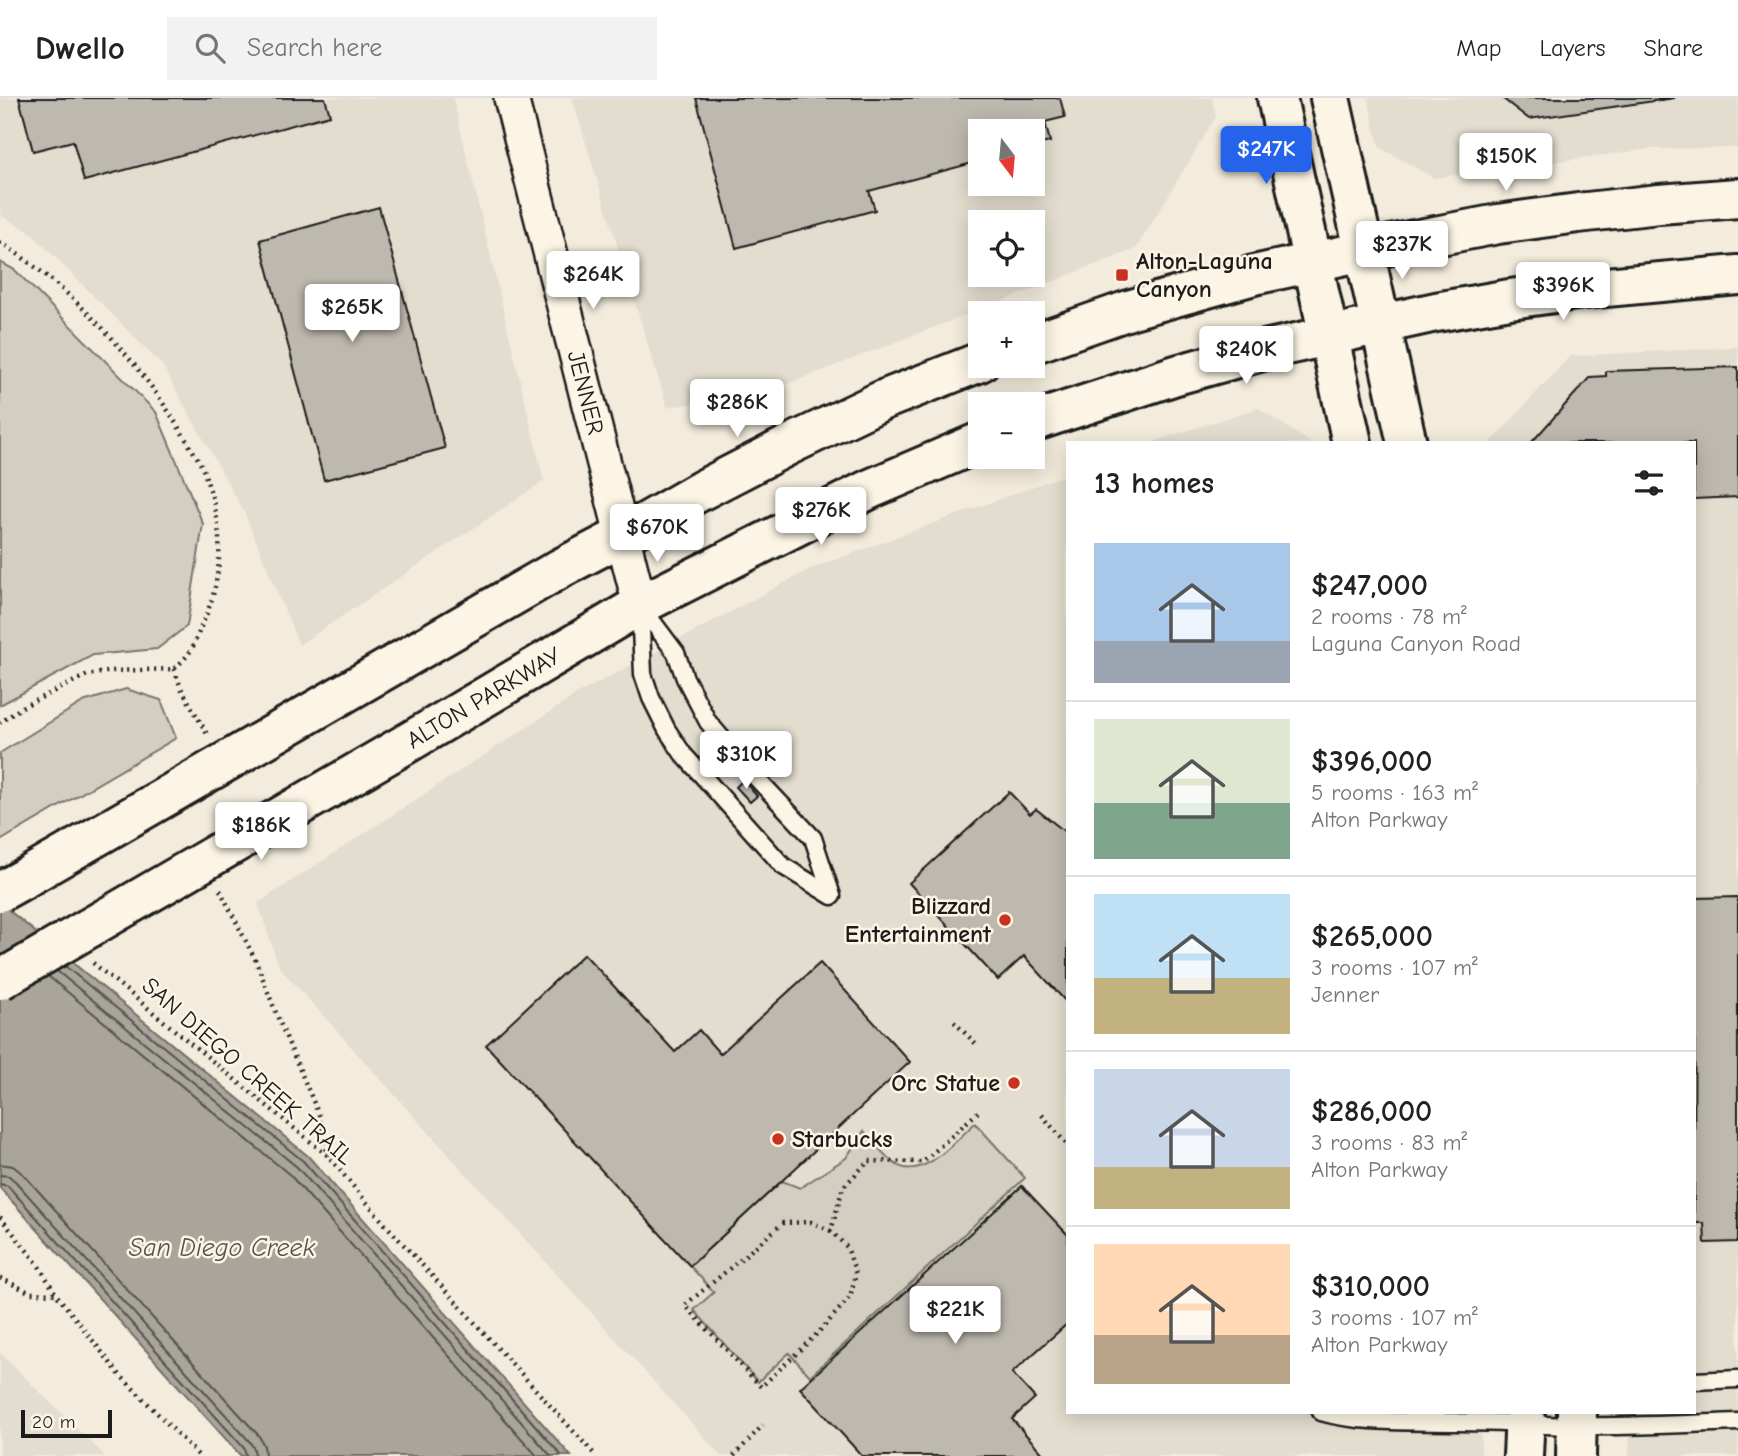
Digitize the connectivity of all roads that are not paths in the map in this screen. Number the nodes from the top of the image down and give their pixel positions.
1 (511, 98) edge
2 (1277, 98) edge
3 (1330, 98) edge
4 (1738, 198) edge
5 (1364, 251) junction
6 (1313, 262) junction
7 (1738, 275) edge
8 (1381, 324) junction
9 (1329, 336) junction
10 (1045, 340) edge
11 (968, 367) edge
12 (1045, 418) edge
13 (1352, 441) edge
14 (1407, 441) edge
15 (968, 447) edge
16 (622, 537) junction
17 (640, 605) junction
18 (12, 885) edge
19 (0, 980) edge
20 (1738, 1379) edge
21 (1696, 1381) edge
22 (1328, 1414) edge
23 (1738, 1422) edge
24 (1524, 1430) edge
25 (1576, 1432) edge

1 - 16 street, JENNER
2 - 6 main road
3 - 5 main road
4 - 5 main road
5 - 6 main road
5 - 8 main road
6 - 9 main road
6 - 10 main road
7 - 8 main road
8 - 9 main road
8 - 14 main road
9 - 12 main road
9 - 13 main road
11 - 16 main road
15 - 17 main road, ALTON PARKWAY
16 - 17 street, JENNER
16 - 18 main road
17 - 17 lane
17 - 19 main road, ALTON PARKWAY, bridge
20 - 21 lane
22 - 24 lane
23 - 25 lane
24 - 25 lane

